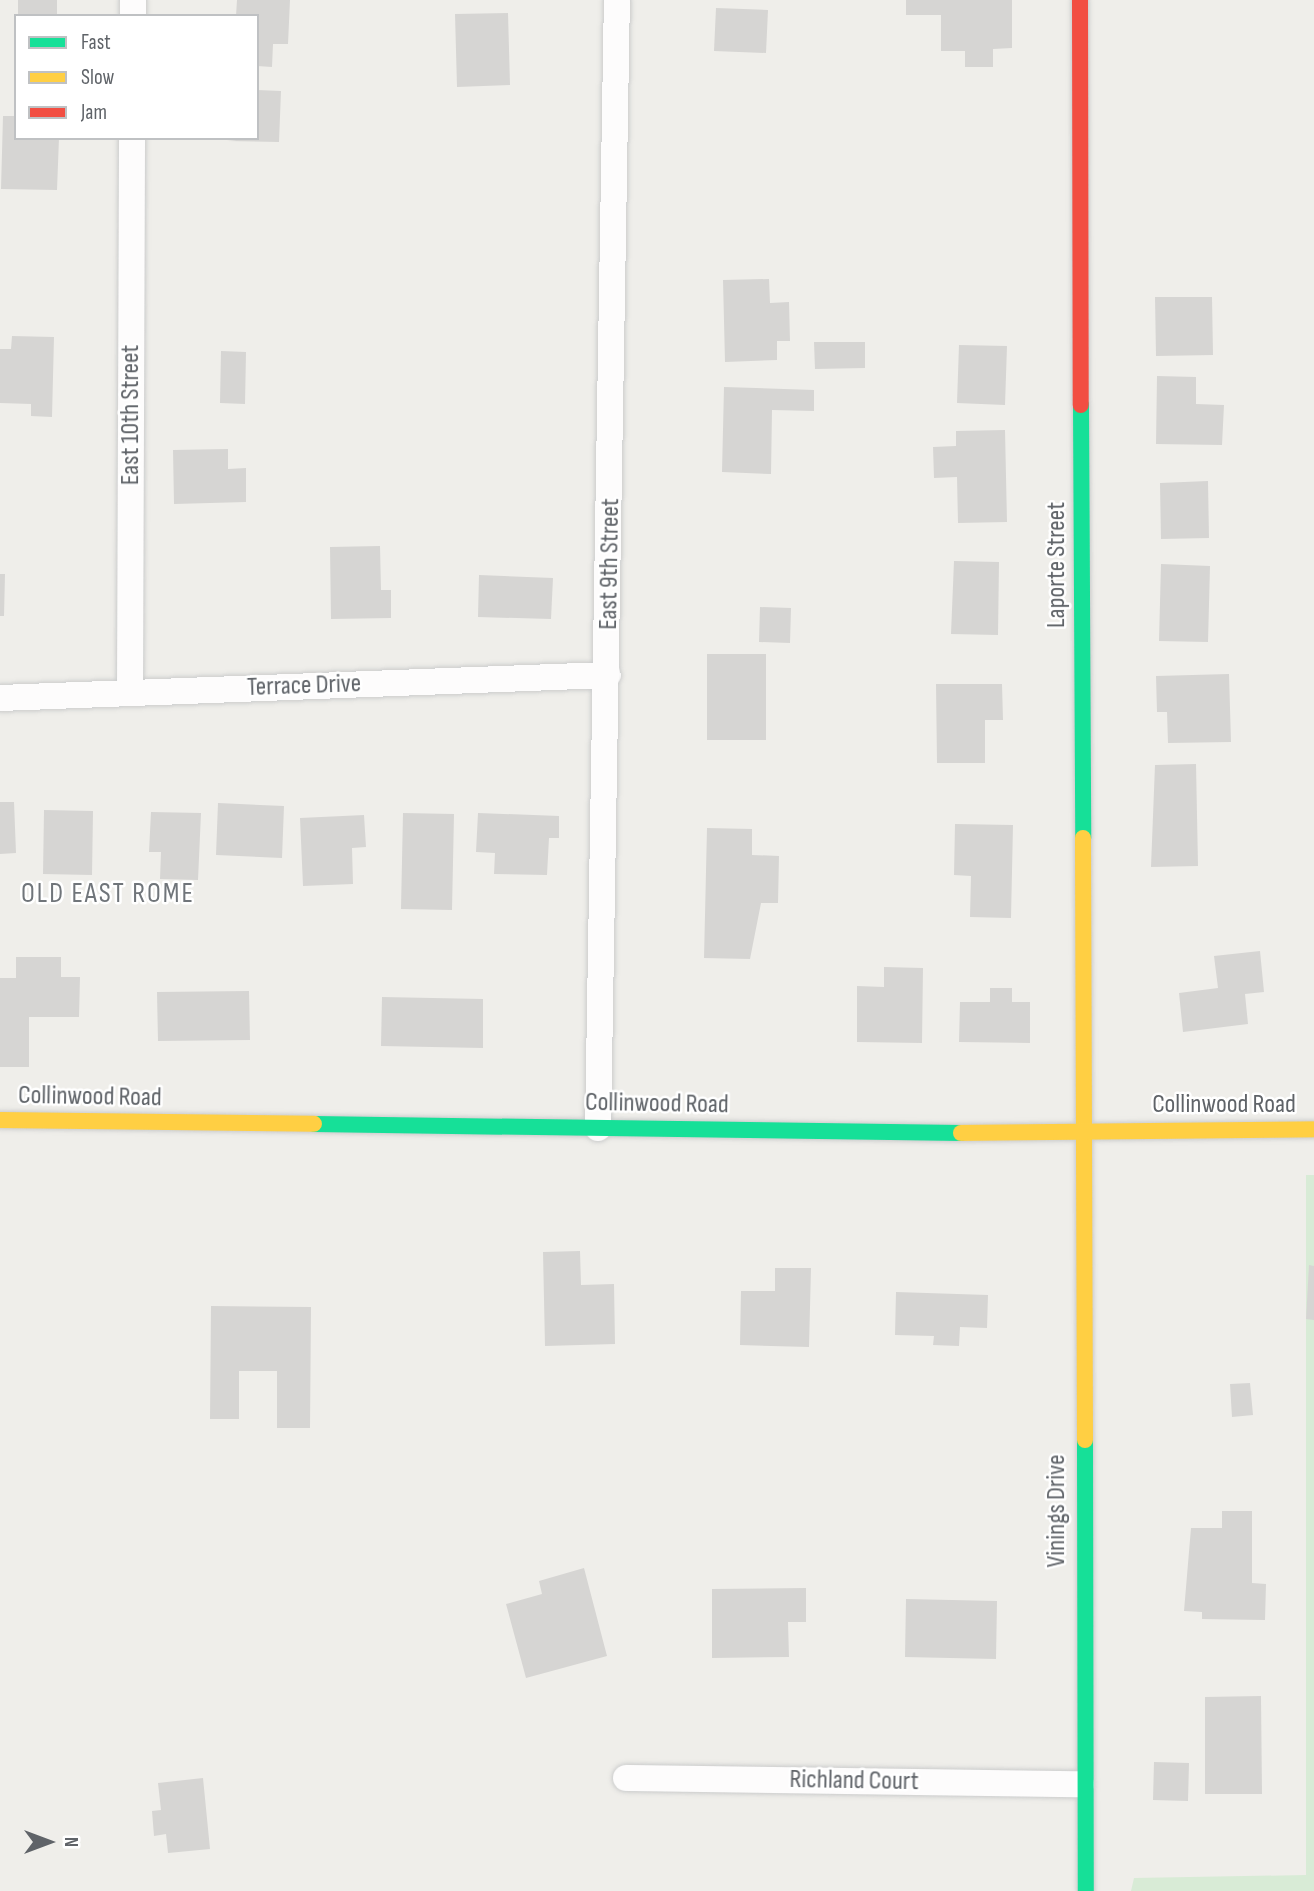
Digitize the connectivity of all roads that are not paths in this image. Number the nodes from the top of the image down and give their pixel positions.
1 (617, 0) edge
2 (1080, 0) edge
3 (132, 140) edge
4 (608, 675) junction
5 (130, 692) junction
6 (0, 698) edge
7 (0, 1120) edge
8 (598, 1128) junction
9 (1314, 1129) edge
10 (1083, 1131) junction
11 (626, 1778) dead end
12 (1081, 1784) junction
13 (1086, 1891) edge

1 - 4 street, East 9th Street
2 - 10 street, Laporte Street
3 - 5 street, East 10th Street
4 - 5 street, Terrace Drive
4 - 8 street, East 9th Street
5 - 6 street, Terrace Drive
7 - 8 street, Collinwood Road
8 - 10 street, Collinwood Road
9 - 10 street, Collinwood Road
10 - 12 street, Vinings Drive
11 - 12 street, Richland Court
12 - 13 street, Vinings Drive

